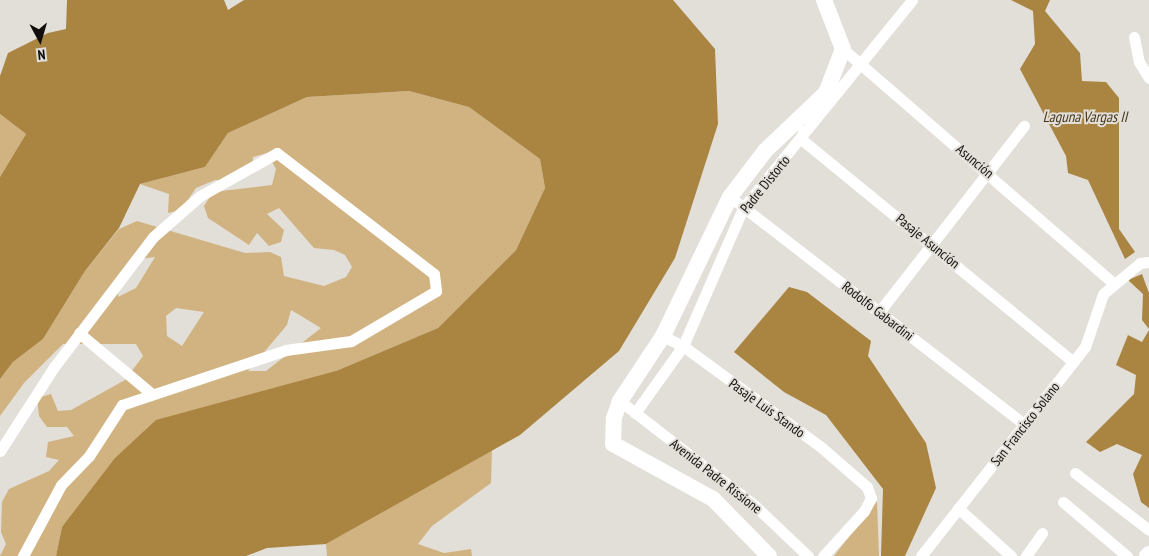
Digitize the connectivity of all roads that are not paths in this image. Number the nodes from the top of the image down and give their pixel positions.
1 (824, 0) edge
2 (912, 0) edge
3 (1134, 37) dead end
4 (843, 49) junction
5 (862, 67) junction
6 (1149, 78) edge
7 (807, 113) junction
8 (1024, 126) dead end
9 (801, 139) junction
10 (988, 172) junction
11 (730, 196) junction
12 (743, 208) junction
13 (930, 243) junction
14 (1149, 262) edge
15 (1112, 283) junction
16 (879, 312) junction
17 (79, 333) junction
18 (663, 336) junction
19 (683, 346) junction
20 (1073, 362) junction
21 (152, 394) junction
22 (620, 401) junction
23 (635, 413) junction
24 (614, 418) joint
25 (1025, 425) junction
26 (0, 450) edge
27 (1074, 473) dead end
28 (1063, 502) dead end
29 (958, 508) junction
30 (1149, 530) edge
31 (1042, 533) dead end
32 (23, 556) edge
33 (769, 556) edge
34 (808, 556) edge
35 (823, 556) edge
36 (921, 556) edge
37 (1011, 556) edge
38 (1026, 556) edge
39 (1127, 556) edge

1 - 4 street, Asunción
2 - 5 street, Padre Distorto
3 - 6 street
4 - 5 street, Asunción
4 - 7 street, Padre Distorto
5 - 9 street, Padre Distorto
5 - 10 street, Asunción
7 - 9 street
7 - 11 street, Padre Distorto
8 - 10 street
9 - 12 street, Padre Distorto
9 - 13 street, Pasaje Asunción
10 - 13 street
10 - 15 street, Asunción
11 - 12 street, Rodolfo Gabardini
11 - 18 street, Padre Distorto
12 - 16 street, Rodolfo Gabardini
12 - 19 street, Padre Distorto
13 - 16 street
13 - 20 street, Pasaje Asunción
14 - 15 street
15 - 20 street, San Francisco Solano
16 - 25 street, Rodolfo Gabardini
17 - 21 street
17 - 21 street
17 - 26 street
18 - 19 street, Pasaje Luis Stando
18 - 22 street, Padre Distorto
19 - 23 street, Padre Distorto
19 - 35 street, Pasaje Luis Stando
20 - 25 street, San Francisco Solano
21 - 32 street
22 - 23 street, Avenida Padre Rissione
22 - 24 street, Padre Distorto
23 - 34 street, Avenida Padre Rissione
24 - 33 street, Avenida Padre Rissione
25 - 29 street, San Francisco Solano
27 - 30 street
28 - 39 street
29 - 36 street, San Francisco Solano
29 - 37 street
31 - 38 street

